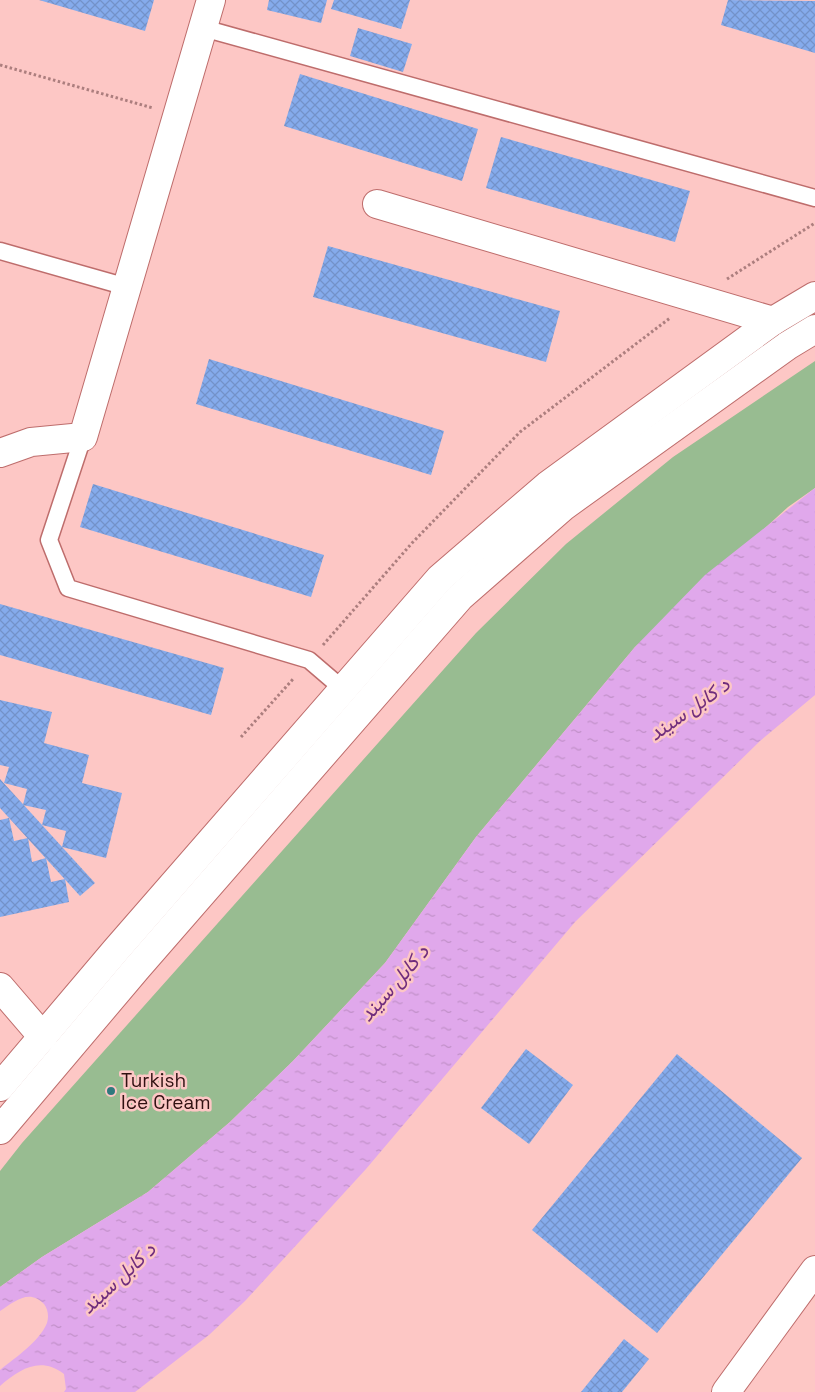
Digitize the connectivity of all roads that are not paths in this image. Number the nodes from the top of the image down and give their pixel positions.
1 (211, 0) edge
2 (203, 28) junction
3 (815, 198) edge
4 (377, 204) dead end
5 (0, 251) edge
6 (127, 287) junction
7 (815, 296) edge
8 (773, 321) junction
9 (815, 329) edge
10 (83, 437) junction
11 (0, 454) edge
12 (344, 690) junction
13 (0, 987) edge
14 (43, 1037) junction
15 (0, 1088) edge
16 (0, 1130) edge
17 (815, 1270) edge
18 (726, 1392) edge

1 - 2 main road
2 - 3 lane
2 - 6 main road
4 - 8 main road
5 - 6 lane
6 - 10 main road
7 - 8 main road
8 - 12 main road
9 - 16 main road
10 - 11 main road
10 - 12 lane
12 - 14 main road
13 - 14 main road
14 - 15 main road
17 - 18 main road

